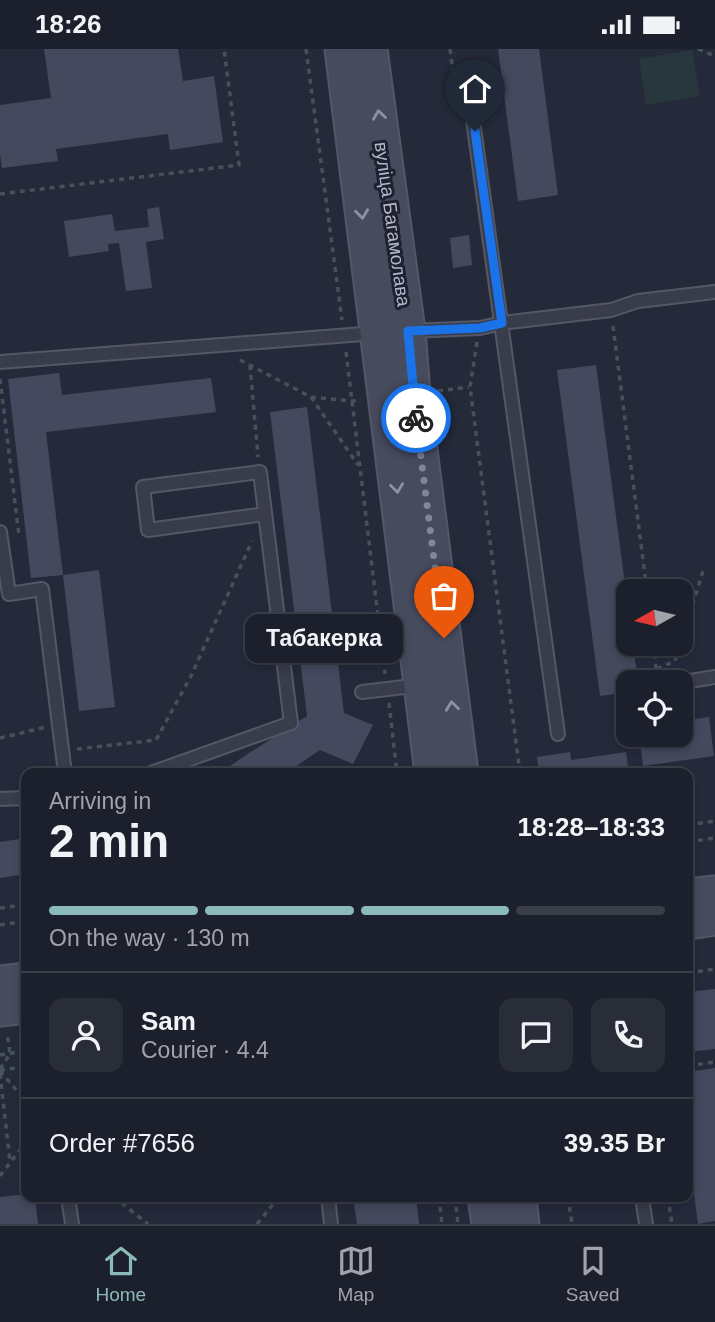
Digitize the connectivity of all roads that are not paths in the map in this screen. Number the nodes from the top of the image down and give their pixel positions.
1 (341, 49) edge
2 (370, 49) edge
3 (460, 76) road end
4 (715, 292) edge
5 (502, 323) junction
6 (392, 332) junction
7 (0, 362) edge
8 (265, 514) junction
9 (0, 532) edge
10 (715, 677) edge
11 (693, 681) edge
12 (421, 685) junction
13 (362, 692) dead end
14 (558, 734) dead end
15 (64, 768) edge
16 (165, 768) edge
17 (431, 768) edge
18 (460, 768) edge
19 (21, 798) edge
20 (0, 799) edge
21 (715, 893) edge
22 (693, 895) edge
23 (715, 918) edge
24 (693, 921) edge
25 (21, 981) edge
26 (0, 983) edge
27 (21, 1007) edge
28 (0, 1009) edge
29 (69, 1202) edge
30 (329, 1202) edge
31 (486, 1202) edge
32 (520, 1202) edge
33 (643, 1202) edge
34 (72, 1224) edge
35 (331, 1224) edge
36 (489, 1224) edge
37 (522, 1224) edge
38 (646, 1224) edge

1 -> 6 main road, вуліца Багамолава
6 -> 2 main road, вуліца Багамолава
3 - 5 lane
4 - 5 lane
5 - 6 lane
5 - 14 lane
6 - 7 lane
6 -> 12 main road, вуліца Багамолава
18 -> 6 main road, вуліца Багамолава
8 - 8 lane
8 - 16 lane
9 - 15 lane
10 - 11 lane
12 - 13 lane
12 - 17 main road, вуліца Багамолава
19 - 20 lane
21 - 22 main road
23 - 24 main road
25 - 26 main road
27 - 28 main road
29 - 34 lane
30 - 35 lane
31 - 36 main road
32 - 37 main road
33 - 38 lane

